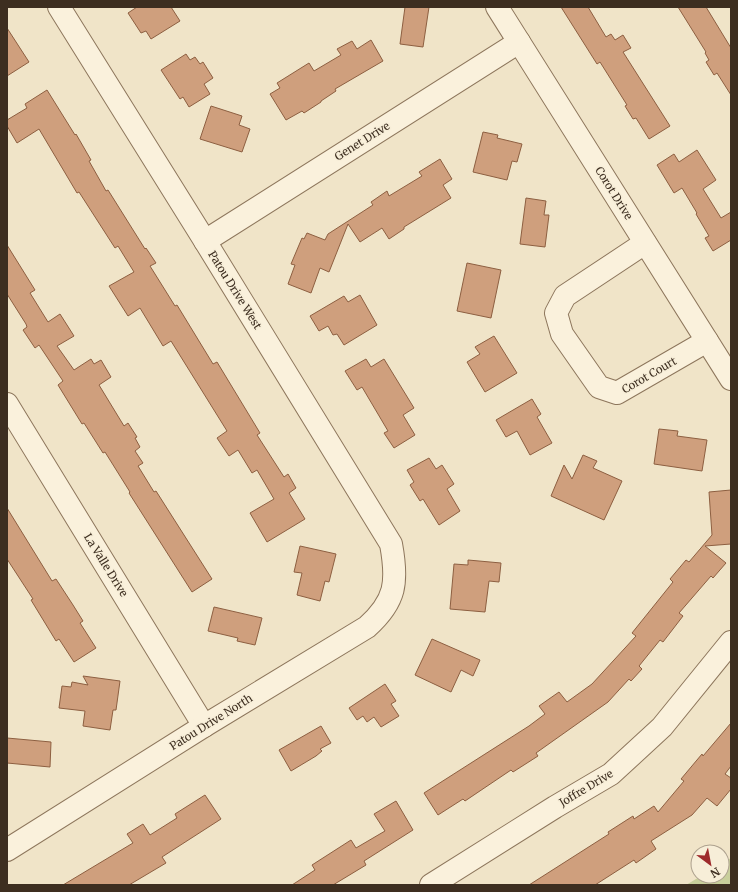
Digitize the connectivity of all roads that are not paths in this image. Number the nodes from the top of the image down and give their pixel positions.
1 (59, 7) edge
2 (497, 7) edge
3 (519, 42) junction
4 (205, 241) junction
5 (646, 243) junction
6 (707, 342) junction
7 (731, 379) edge
8 (7, 404) edge
9 (395, 578) joint
10 (731, 642) edge
11 (204, 726) junction
12 (7, 850) edge
13 (431, 885) edge

1 - 4 street, Patou Drive West
2 - 3 street, Corot Drive
3 - 4 street, Genet Drive
3 - 5 street, Corot Drive
4 - 9 street, Patou Drive West
5 - 6 street, Corot Drive
5 - 6 street, Corot Court
6 - 7 street, Corot Drive
8 - 11 street, La Valle Drive
9 - 11 street, Patou Drive North
10 - 13 street, Joffre Drive
11 - 12 street, Patou Drive North

